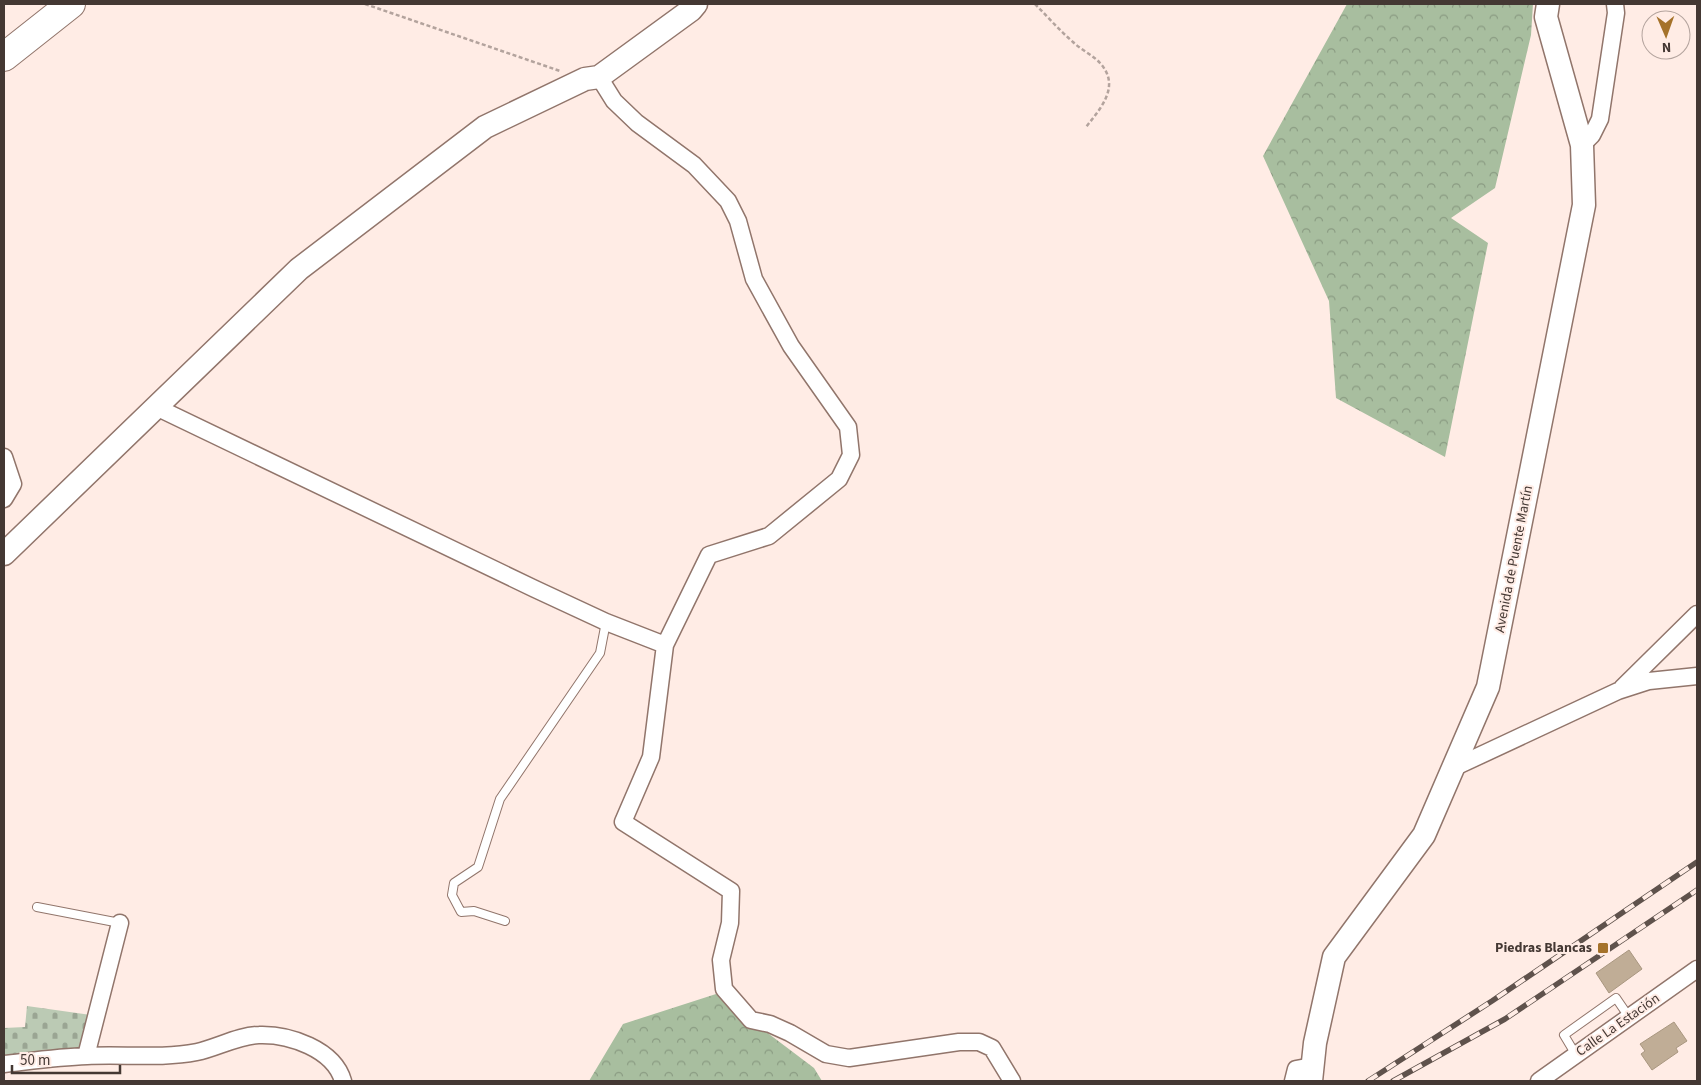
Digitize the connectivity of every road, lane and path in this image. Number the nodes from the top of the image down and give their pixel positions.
1 (71, 4) edge
2 (365, 4) edge
3 (696, 4) edge
4 (1035, 4) edge
5 (1548, 4) edge
6 (1616, 4) edge
7 (4, 57) edge
8 (592, 78) junction
9 (1086, 127) dead end
10 (1582, 145) junction
11 (158, 408) junction
12 (4, 457) edge
13 (4, 499) edge
14 (6, 546) edge
15 (1697, 614) edge
16 (606, 622) junction
17 (665, 644) junction
18 (1697, 676) edge
19 (1618, 691) junction
20 (1453, 768) junction
21 (37, 907) dead end
22 (505, 921) dead end
23 (120, 923) joint
24 (1697, 969) edge
25 (1629, 1017) junction
26 (1576, 1055) junction
27 (86, 1056) junction
28 (4, 1064) edge
29 (1311, 1074) edge
30 (343, 1081) edge
31 (1012, 1081) edge
32 (1293, 1081) edge
33 (1539, 1081) edge

1 - 7 highway
2 - 8 path
3 - 8 street
4 - 9 path
5 - 10 street, Avenida de Puente Martín
6 - 10 street
8 - 11 street
8 - 17 street
10 - 20 street, Avenida de Puente Martín
11 - 14 street
11 - 16 street
12 - 13 street
15 - 19 street
16 - 17 street
16 - 22 lane
17 - 31 street
18 - 19 street
19 - 20 street
20 - 29 street, Avenida de Puente Martín
21 - 23 lane
23 - 27 street
24 - 25 street, Calle La Estación
25 - 26 street, Calle La Estación
25 - 26 lane
26 - 33 street, Calle La Estación
27 - 28 street
27 - 30 street
29 - 32 street

